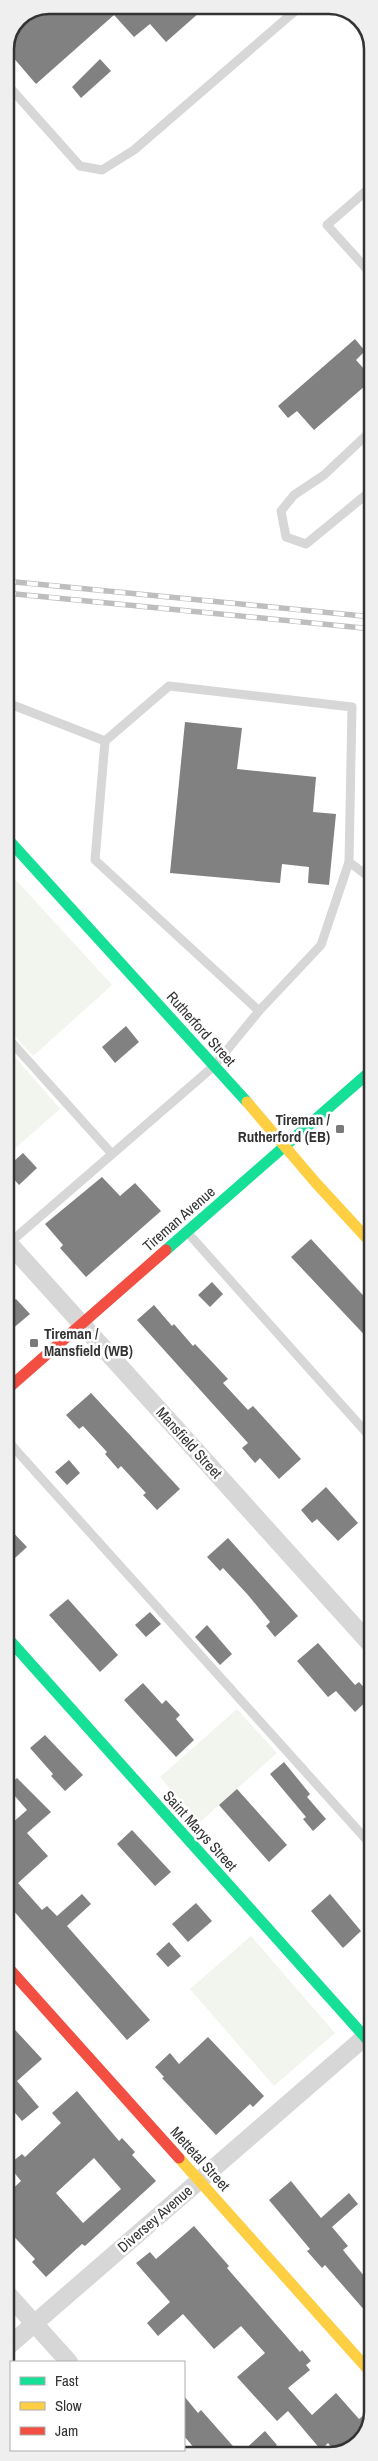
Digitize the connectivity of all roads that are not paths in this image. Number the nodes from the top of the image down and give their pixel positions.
1 (292, 14) edge
2 (14, 92) edge
3 (364, 194) edge
4 (364, 266) edge
5 (364, 437) edge
6 (364, 496) edge
7 (14, 706) edge
8 (105, 741) junction
9 (14, 846) edge
10 (350, 862) junction
11 (364, 873) edge
12 (260, 1011) junction
13 (14, 1045) edge
14 (214, 1066) junction
15 (364, 1077) edge
16 (286, 1146) junction
17 (112, 1154) junction
18 (187, 1232) junction
19 (364, 1232) edge
20 (14, 1236) edge
21 (14, 1252) edge
22 (82, 1324) junction
23 (14, 1383) edge
24 (364, 1430) edge
25 (14, 1448) edge
26 (364, 1637) edge
27 (14, 1645) edge
28 (364, 1837) edge
29 (14, 1974) edge
30 (364, 2031) edge
31 (364, 2043) edge
32 (199, 2180) junction
33 (14, 2301) edge
34 (35, 2324) junction
35 (14, 2342) edge
36 (68, 2361) edge
37 (364, 2365) edge

1 - 2 lane
3 - 4 lane
5 - 6 lane
7 - 8 lane
8 - 10 lane
8 - 12 lane
9 - 14 street, Rutherford Street
10 - 11 lane
10 - 12 lane
12 - 14 lane
13 - 17 lane
14 - 16 street, Rutherford Street
14 - 17 lane
15 - 16 street, Tireman Avenue
16 - 18 street, Tireman Avenue
16 - 19 street, Rutherford Street
17 - 20 lane
18 - 22 street, Tireman Avenue
18 - 24 lane
21 - 22 street, Mansfield Street
22 - 23 street, Tireman Avenue
22 - 26 street, Mansfield Street
25 - 28 lane
27 - 30 street, Saint Marys Street
29 - 32 street, Mettetal Street
31 - 32 street, Diversey Avenue
32 - 34 street, Diversey Avenue
32 - 37 street, Mettetal Street
33 - 34 street
34 - 35 street, Diversey Avenue
34 - 36 street

